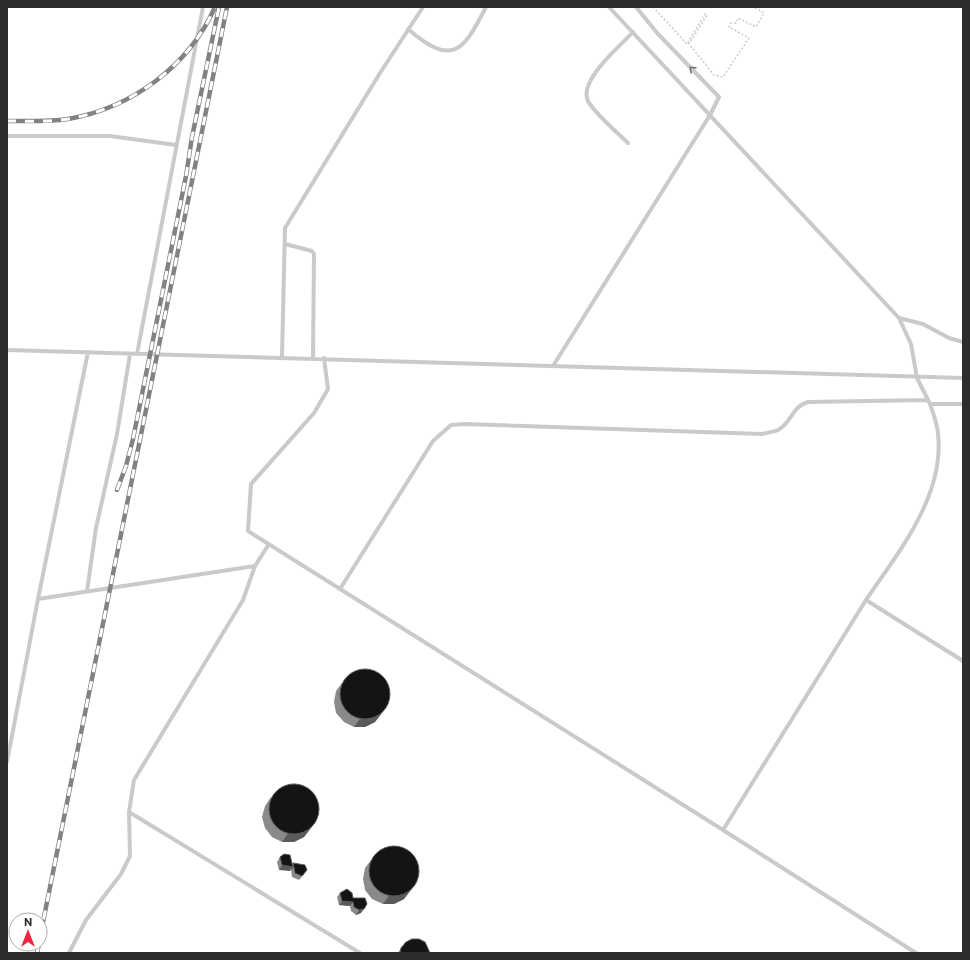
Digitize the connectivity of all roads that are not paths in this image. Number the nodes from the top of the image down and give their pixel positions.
1 (202, 7) edge
2 (423, 7) edge
3 (486, 7) edge
4 (609, 7) edge
5 (636, 7) edge
6 (408, 29) junction
7 (633, 32) junction
8 (710, 115) junction
9 (7, 136) edge
10 (628, 143) dead end
11 (176, 145) junction
12 (285, 244) junction
13 (899, 318) junction
14 (963, 342) edge
15 (7, 350) edge
16 (88, 352) junction
17 (130, 354) junction
18 (137, 354) junction
19 (282, 357) junction
20 (313, 358) junction
21 (324, 358) junction
22 (553, 366) junction
23 (917, 378) junction
24 (963, 378) edge
25 (929, 402) junction
26 (963, 404) edge
27 (269, 544) junction
28 (255, 566) junction
29 (340, 589) junction
30 (87, 591) junction
31 (38, 599) junction
32 (866, 600) junction
33 (963, 660) edge
34 (7, 762) edge
35 (129, 812) junction
36 (723, 830) junction
37 (69, 953) edge
38 (360, 953) edge
39 (916, 953) edge

1 - 11 lane
2 - 6 lane
3 - 6 lane
4 - 7 lane
8 -> 5 lane
6 - 12 lane
7 - 8 lane
7 - 10 lane
8 - 13 lane
8 - 22 lane
9 - 11 lane
11 - 18 lane
12 - 19 lane
12 - 20 lane
13 - 14 lane
13 - 23 lane
15 - 16 lane
16 - 17 lane
16 - 31 lane
17 - 18 lane
17 - 30 lane
18 - 19 lane
19 - 20 lane
20 - 21 lane
21 - 22 lane
21 - 27 lane
22 - 23 lane
23 - 24 lane
23 - 25 lane
25 - 26 lane
25 - 29 lane
25 - 32 lane
27 - 28 lane
27 - 29 lane
28 - 30 lane
28 - 35 lane
29 - 36 lane
30 - 31 lane
31 - 34 lane
32 - 33 lane
32 - 36 lane
35 - 37 lane
35 - 38 lane
36 - 39 lane

